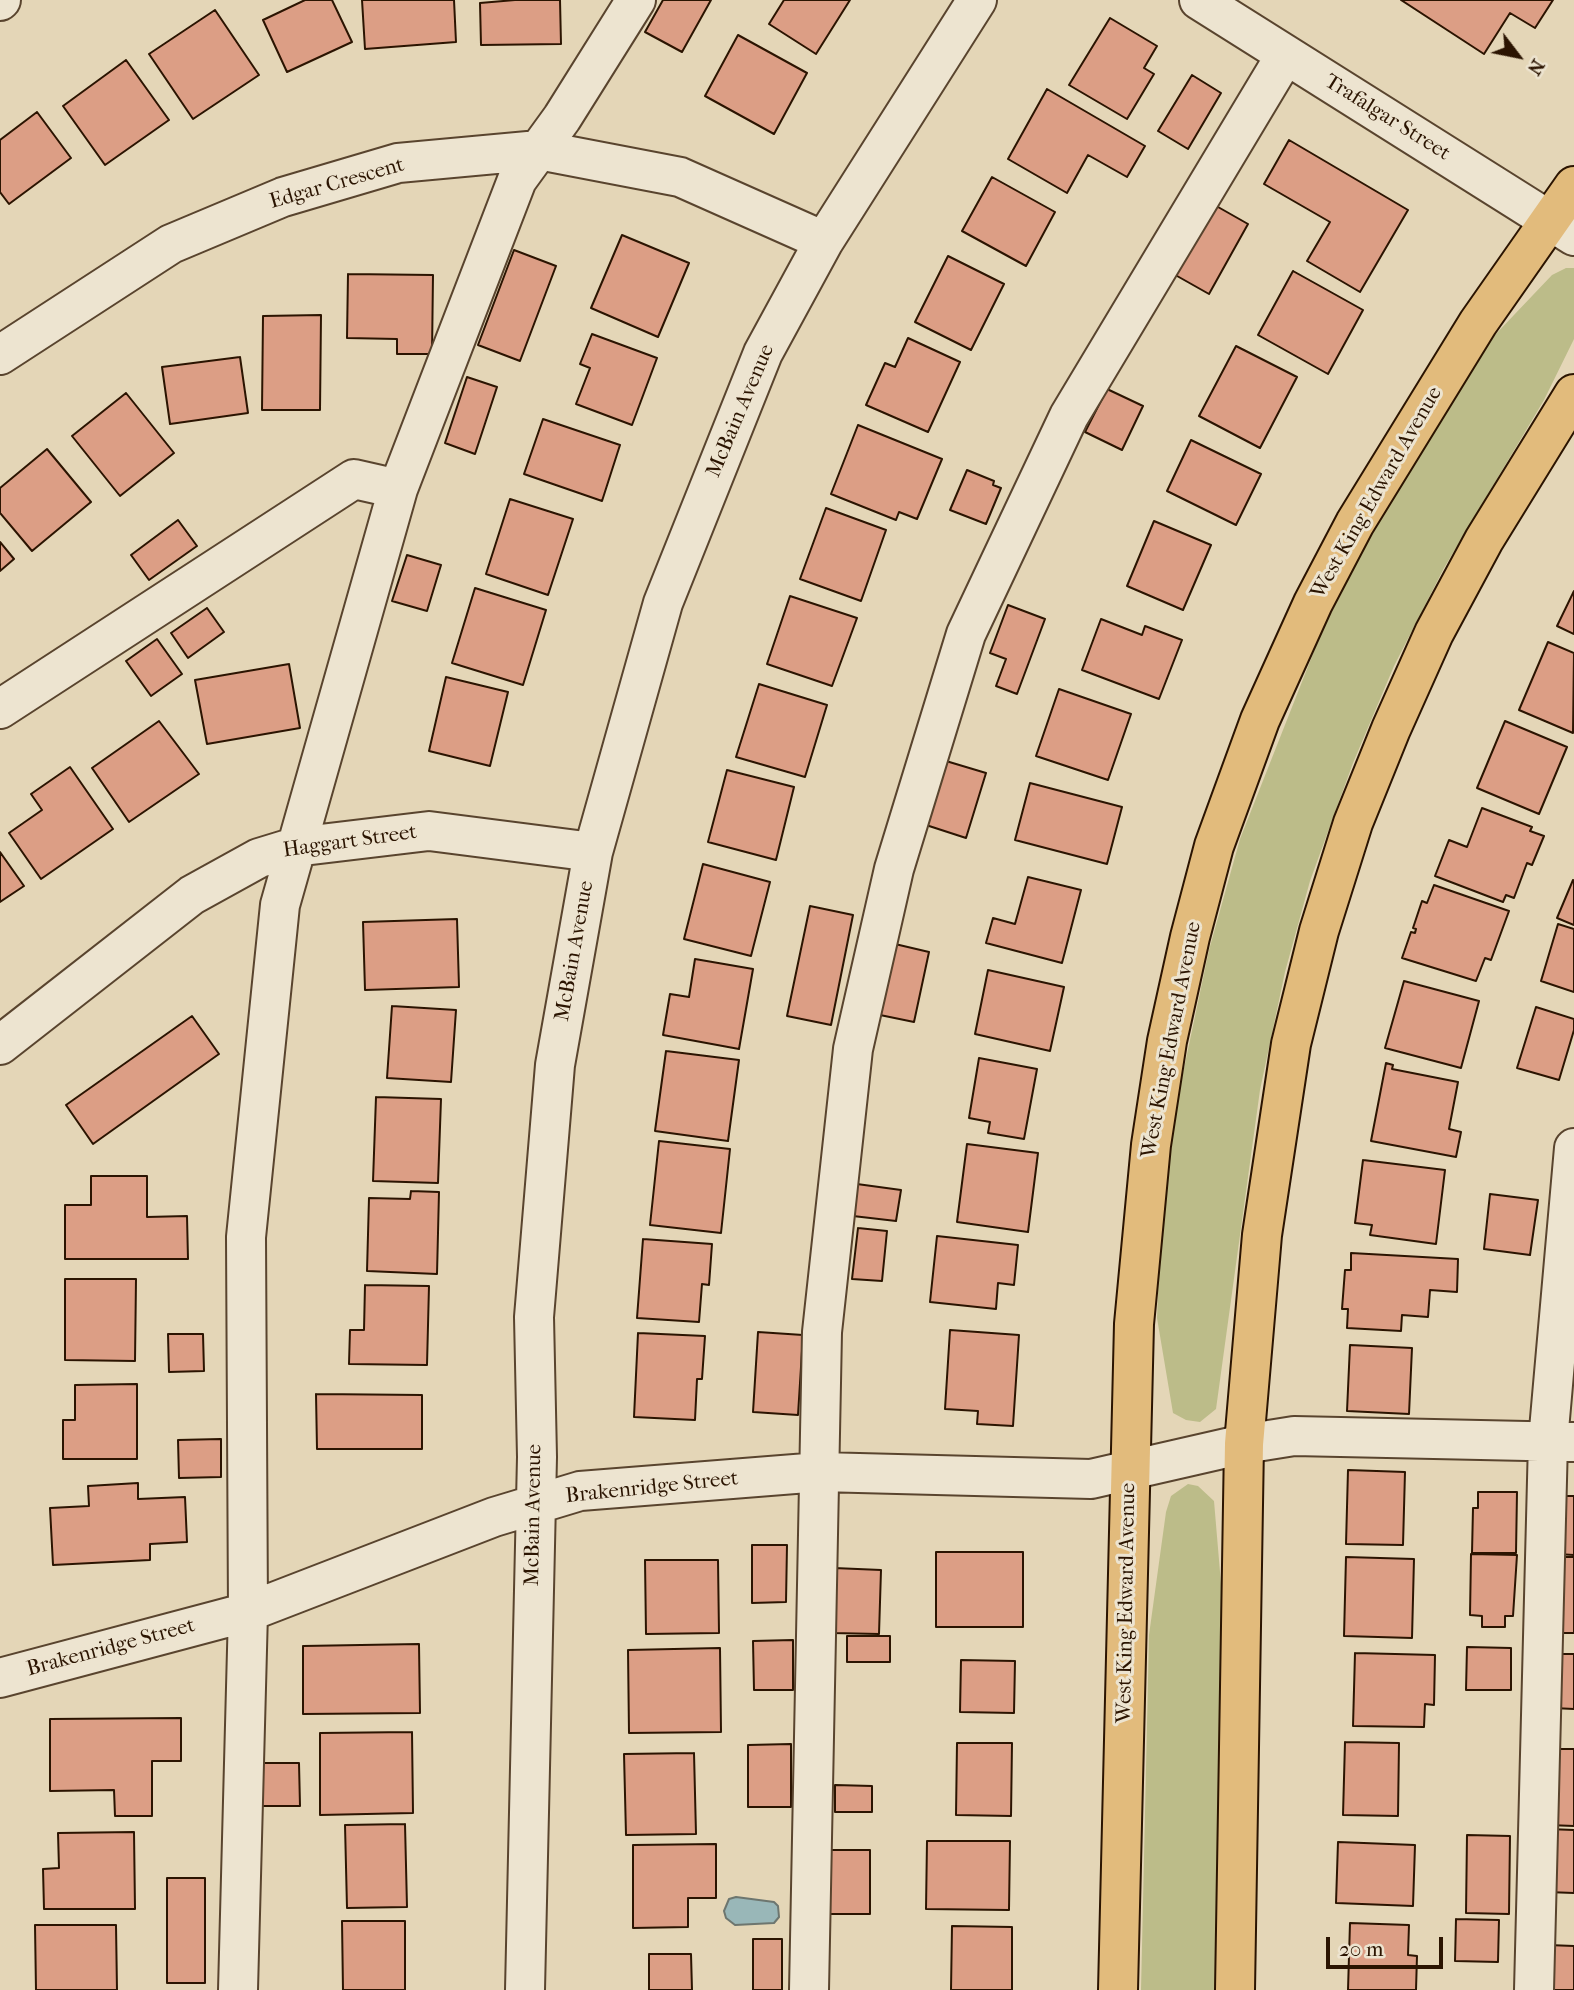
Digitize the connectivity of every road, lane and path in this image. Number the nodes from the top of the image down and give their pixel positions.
1 (636, 0) edge
2 (977, 0) edge
3 (1199, 0) edge
4 (1285, 56) junction
5 (539, 150) junction
6 (1574, 186) edge
7 (1563, 229) edge
8 (824, 241) junction
9 (0, 355) edge
10 (1574, 394) edge
11 (398, 489) junction
12 (0, 709) edge
13 (295, 847) junction
14 (593, 852) junction
15 (0, 1045) edge
16 (1574, 1148) edge
17 (1561, 1441) edge
18 (1244, 1444) junction
19 (1130, 1469) junction
20 (820, 1472) junction
21 (534, 1505) junction
22 (248, 1612) junction
23 (0, 1678) edge
24 (238, 1990) edge
25 (525, 1990) edge
26 (809, 1990) edge
27 (1118, 1990) edge
28 (1235, 1990) edge
29 (1534, 1990) edge

1 - 5 street
2 - 8 street, McBain Avenue
3 - 4 street, Trafalgar Street
4 - 7 street, Trafalgar Street
4 - 20 street
5 - 8 street, Edgar Crescent
5 - 9 street, Edgar Crescent
5 - 11 street
6 - 7 main road, West King Edward Avenue
7 - 19 main road, West King Edward Avenue
8 - 14 street, McBain Avenue
10 - 18 main road
11 - 12 street
11 - 13 street
13 - 14 street, Haggart Street
13 - 15 street, Haggart Street
13 - 22 street
14 - 21 street, McBain Avenue
16 - 17 street
17 - 18 street, Brakenridge Street
17 - 29 street
18 - 19 street, Brakenridge Street
18 - 28 main road
19 - 20 street, Brakenridge Street
19 - 27 main road, West King Edward Avenue
20 - 21 street, Brakenridge Street
20 - 26 street
21 - 22 street, Brakenridge Street
21 - 25 street, McBain Avenue
22 - 23 street, Brakenridge Street
22 - 24 street

